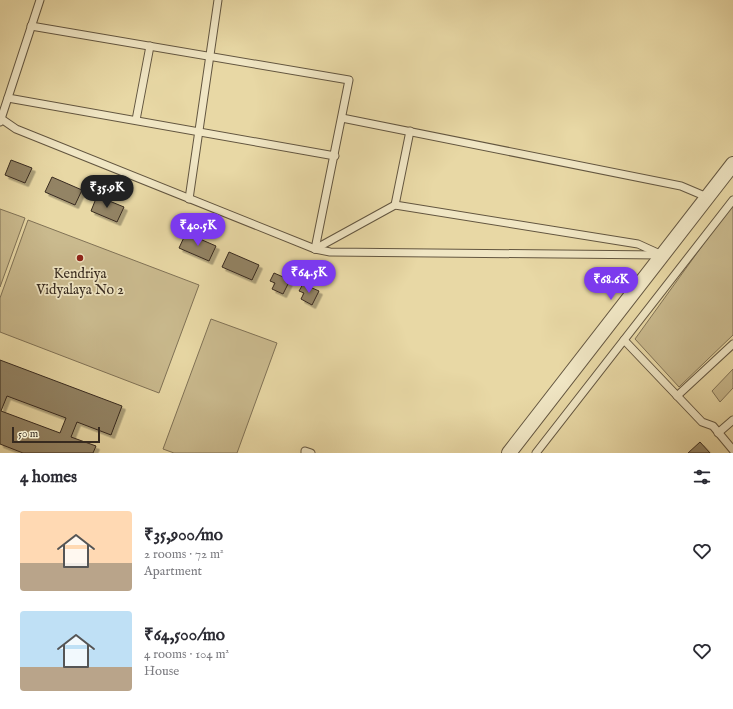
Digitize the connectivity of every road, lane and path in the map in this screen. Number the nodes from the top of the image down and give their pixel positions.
1 (40, 0) edge
2 (218, 0) edge
3 (31, 26) junction
4 (150, 46) junction
5 (209, 56) junction
6 (8, 98) junction
7 (342, 118) junction
8 (0, 119) edge
9 (136, 120) junction
10 (410, 131) junction
11 (199, 132) junction
12 (335, 156) junction
13 (733, 164) edge
14 (707, 197) junction
15 (189, 199) junction
16 (733, 200) edge
17 (395, 205) junction
18 (315, 250) junction
19 (663, 255) junction
20 (624, 340) junction
21 (733, 344) edge
22 (677, 396) junction
23 (733, 420) edge
24 (718, 433) junction
25 (733, 450) edge
26 (305, 453) edge
27 (311, 453) edge
28 (509, 453) edge
29 (536, 453) edge

1 - 3 lane
2 - 5 lane
3 - 4 lane
3 - 6 lane
4 - 5 lane
4 - 9 lane
5 - 7 lane
5 - 11 lane
6 - 8 lane
6 - 9 lane
7 - 10 lane
7 - 12 lane
8 - 15 lane
9 - 11 lane
10 - 14 lane
10 - 17 lane
11 - 12 lane
11 - 15 lane
12 - 18 lane
13 - 14 street
14 - 19 street
15 - 18 lane
16 - 20 lane
17 - 18 lane
17 - 19 lane
18 - 19 lane
19 - 28 street
20 - 22 lane
20 - 29 lane
21 - 22 lane
22 - 24 lane
23 - 24 lane
24 - 25 lane
26 - 27 lane

